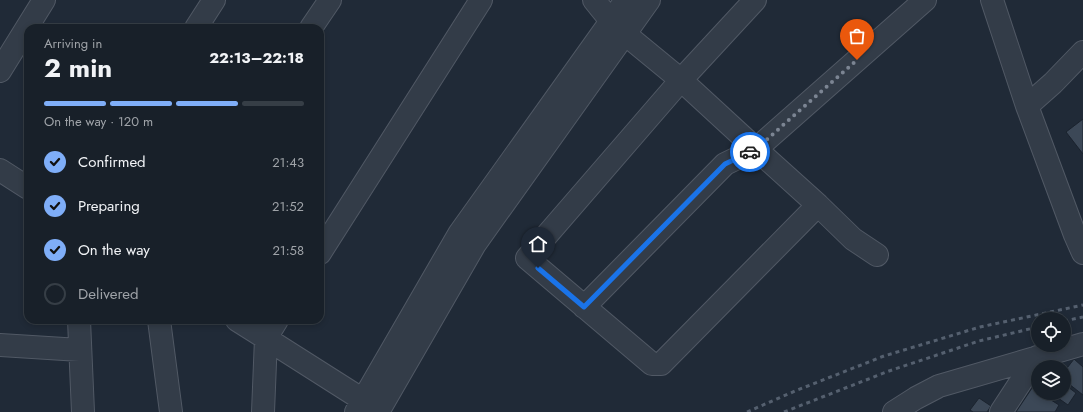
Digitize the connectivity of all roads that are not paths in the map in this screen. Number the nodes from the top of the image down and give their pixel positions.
1 (44, 0) edge
2 (214, 0) edge
3 (330, 0) edge
4 (481, 0) edge
5 (594, 0) edge
6 (626, 0) edge
7 (649, 0) edge
8 (755, 0) edge
9 (925, 0) edge
10 (992, 0) edge
11 (29, 24) edge
12 (199, 24) edge
13 (314, 24) edge
14 (618, 28) junction
15 (24, 32) edge
16 (1083, 52) edge
17 (0, 71) edge
18 (681, 80) junction
19 (1027, 106) junction
20 (756, 149) junction
21 (0, 170) edge
22 (24, 185) edge
23 (818, 205) junction
24 (324, 247) edge
25 (1083, 253) edge
26 (877, 255) dead end
27 (584, 307) junction
28 (79, 324) edge
29 (159, 324) edge
30 (243, 324) edge
31 (275, 324) edge
32 (266, 338) junction
33 (1083, 344) edge
34 (0, 345) edge
35 (80, 350) junction
36 (1037, 357) junction
37 (365, 408) edge
38 (83, 412) edge
39 (170, 412) edge
40 (263, 412) edge
41 (894, 412) edge
42 (1001, 412) edge

1 - 11 street
2 - 12 street
3 - 13 street
4 - 24 street
5 - 14 street
6 - 14 street
7 - 14 street
8 - 18 street
9 - 20 street
10 - 19 street
14 - 18 street
14 - 37 street
15 - 17 street
16 - 19 street
18 - 20 street
18 - 27 street
19 - 25 street
20 - 23 street
20 - 27 street
21 - 22 street
23 - 26 street
23 - 27 street
28 - 35 street
29 - 39 street
30 - 32 street
31 - 32 street
32 - 37 street
32 - 40 street
33 - 36 street
34 - 35 street
35 - 38 street
36 - 41 street
36 - 42 street

